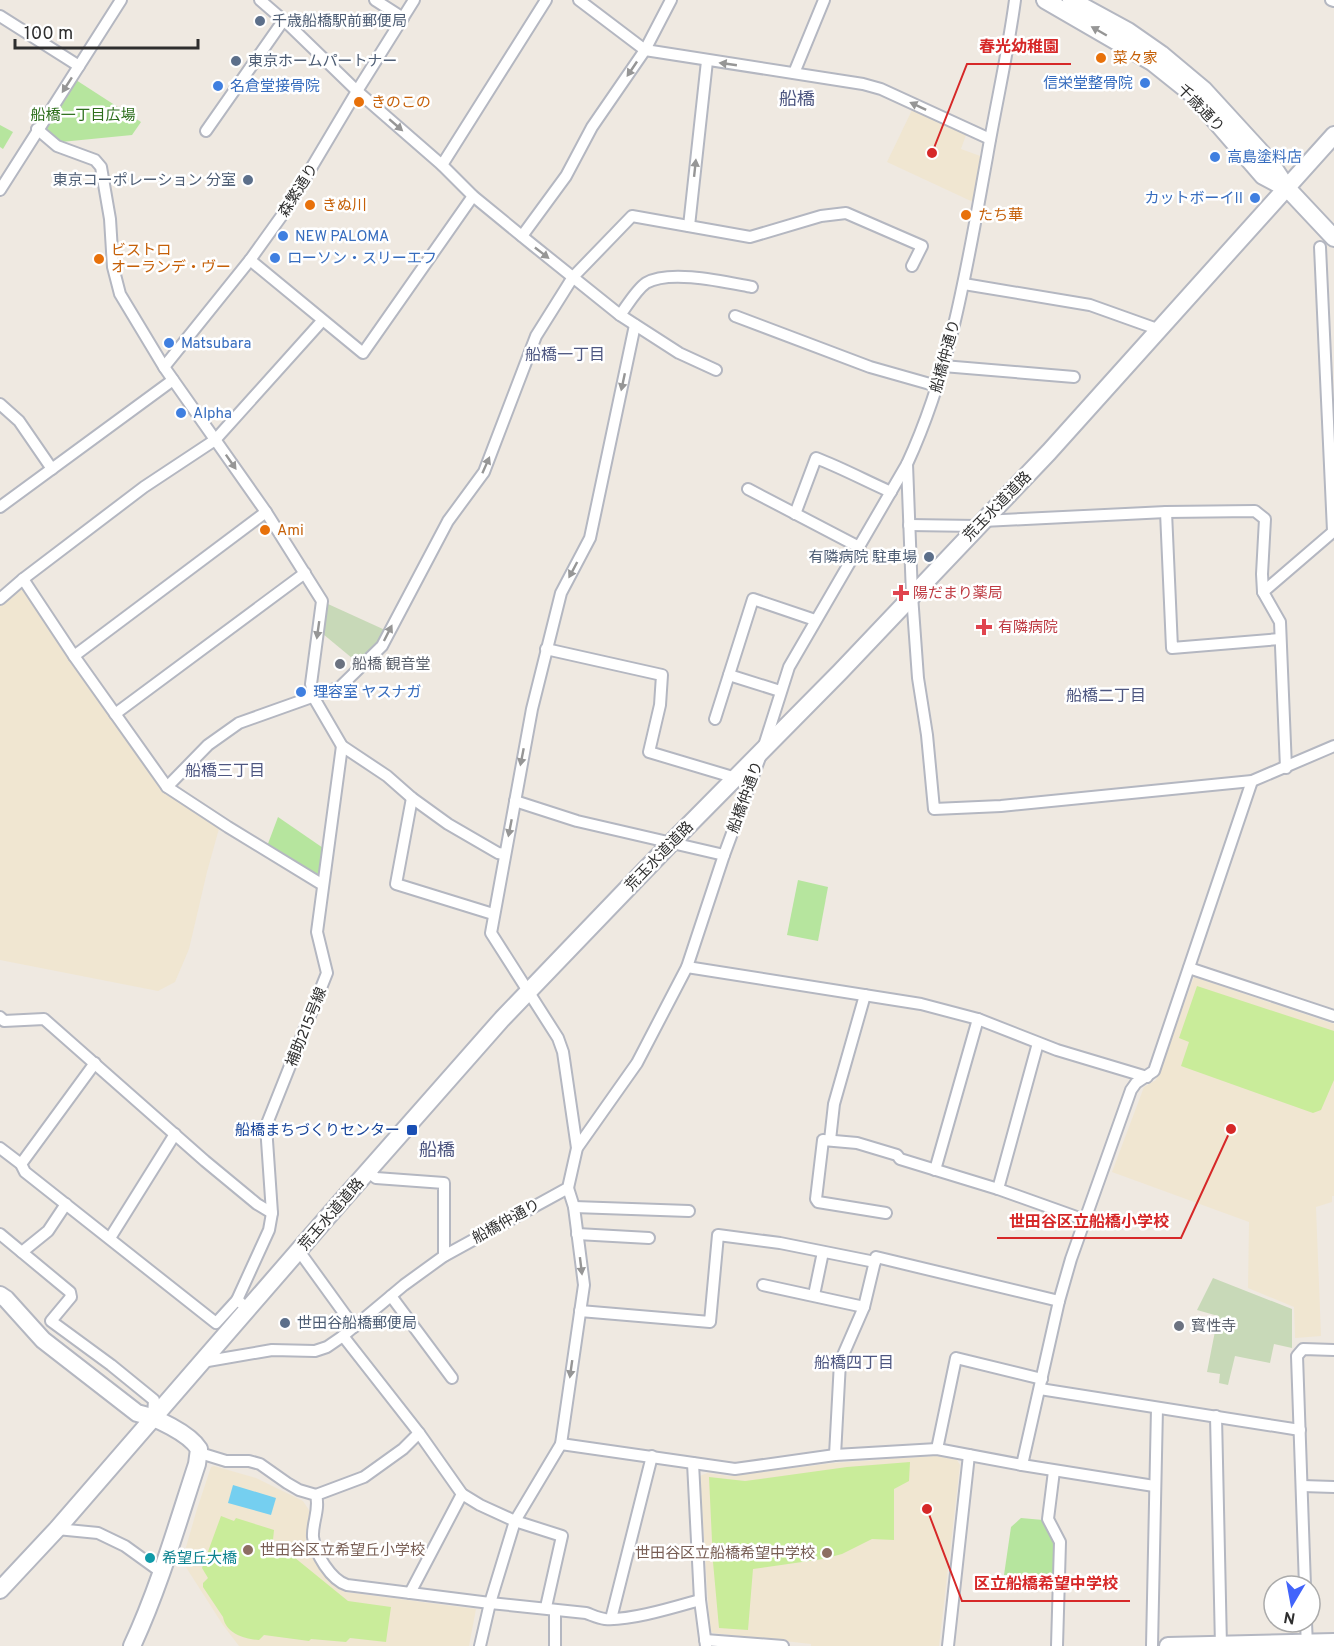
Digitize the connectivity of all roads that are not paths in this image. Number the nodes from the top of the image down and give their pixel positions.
1 (121, 0) edge
2 (375, 0) edge
3 (414, 0) edge
4 (546, 0) edge
5 (579, 0) edge
6 (671, 0) edge
7 (824, 0) edge
8 (1015, 0) edge
9 (1045, 0) edge
10 (1071, 0) edge
11 (262, 1) edge
12 (0, 16) edge
13 (403, 18) junction
14 (283, 21) junction
15 (645, 50) junction
16 (707, 61) junction
17 (79, 66) junction
18 (794, 73) junction
19 (357, 91) junction
20 (38, 129) junction
21 (206, 131) dead end
22 (1334, 135) edge
23 (990, 139) junction
24 (442, 165) junction
25 (1287, 188) junction
26 (0, 190) edge
27 (473, 196) junction
28 (689, 226) junction
29 (522, 236) junction
30 (1330, 240) edge
31 (250, 260) junction
32 (912, 266) dead end
33 (573, 277) junction
34 (964, 284) junction
35 (752, 287) dead end
36 (620, 315) junction
37 (735, 316) dead end
38 (322, 321) junction
39 (635, 325) junction
40 (1160, 330) junction
41 (943, 366) junction
42 (164, 367) junction
43 (716, 370) dead end
44 (1074, 377) dead end
45 (173, 380) junction
46 (937, 386) junction
47 (0, 404) edge
48 (215, 440) junction
49 (907, 464) junction
50 (52, 469) junction
51 (748, 489) dead end
52 (891, 492) junction
53 (0, 507) edge
54 (266, 512) junction
55 (1166, 512) junction
56 (795, 514) junction
57 (980, 524) junction
58 (909, 525) junction
59 (1334, 531) edge
60 (859, 547) junction
61 (305, 573) junction
62 (23, 579) junction
63 (1263, 592) junction
64 (912, 595) junction
65 (0, 599) edge
66 (815, 620) junction
67 (1280, 639) junction
68 (546, 649) junction
69 (74, 656) junction
70 (729, 675) junction
71 (780, 691) junction
72 (315, 698) junction
73 (115, 714) junction
74 (715, 719) dead end
75 (342, 746) junction
76 (1334, 746) edge
77 (762, 752) junction
78 (1286, 768) junction
79 (736, 778) junction
80 (1252, 781) junction
81 (167, 787) junction
82 (412, 798) junction
83 (515, 801) junction
84 (672, 842) junction
85 (504, 854) junction
86 (724, 855) junction
87 (323, 885) junction
88 (493, 914) junction
89 (687, 967) junction
90 (1189, 968) junction
91 (530, 992) junction
92 (865, 995) junction
93 (1334, 1016) edge
94 (0, 1017) edge
95 (978, 1019) junction
96 (1038, 1043) junction
97 (95, 1063) junction
98 (1147, 1077) junction
99 (175, 1134) junction
100 (830, 1140) junction
101 (0, 1148) edge
102 (577, 1148) junction
103 (21, 1164) junction
104 (935, 1170) junction
105 (367, 1171) junction
106 (568, 1188) junction
107 (998, 1189) junction
108 (66, 1204) junction
109 (574, 1207) junction
110 (689, 1211) dead end
111 (272, 1213) junction
112 (886, 1213) dead end
113 (1085, 1220) junction
114 (0, 1234) edge
115 (577, 1234) junction
116 (110, 1238) junction
117 (649, 1238) dead end
118 (298, 1251) junction
119 (22, 1252) junction
120 (823, 1252) junction
121 (444, 1256) junction
122 (875, 1262) junction
123 (763, 1285) dead end
124 (0, 1295) edge
125 (814, 1295) junction
126 (391, 1296) junction
127 (1059, 1301) junction
128 (242, 1304) junction
129 (864, 1307) junction
130 (580, 1311) junction
131 (354, 1327) junction
132 (222, 1328) junction
133 (343, 1336) junction
134 (1334, 1350) edge
135 (202, 1362) junction
136 (452, 1378) dead end
137 (1041, 1384) junction
138 (1157, 1408) junction
139 (153, 1416) junction
140 (1216, 1416) junction
141 (1300, 1430) junction
142 (419, 1433) junction
143 (561, 1444) junction
144 (937, 1449) junction
145 (200, 1453) junction
146 (835, 1455) junction
147 (969, 1455) junction
148 (652, 1456) junction
149 (693, 1463) junction
150 (1022, 1465) junction
151 (1053, 1471) junction
152 (1154, 1486) junction
153 (1302, 1486) junction
154 (1334, 1487) edge
155 (462, 1494) junction
156 (316, 1495) junction
157 (515, 1521) junction
158 (57, 1529) junction
159 (161, 1572) junction
160 (1305, 1574) edge
161 (0, 1590) edge
162 (410, 1593) junction
163 (700, 1600) junction
164 (490, 1603) junction
165 (550, 1609) junction
166 (611, 1619) junction
167 (1334, 1642) edge
168 (706, 1643) edge
169 (1307, 1644) edge
170 (1221, 1645) edge
171 (132, 1646) edge
172 (480, 1646) edge
173 (555, 1646) edge
174 (783, 1646) edge
175 (948, 1646) edge
176 (1057, 1646) edge
177 (1152, 1646) edge
178 (1168, 1646) edge

1 - 17 street
2 - 13 street
3 - 13 street, 森繁通り
4 - 24 street
5 - 15 street
6 - 15 street
7 - 18 street
8 - 23 street, 船橋仲通り
25 -> 9 main road, 千歳通り
10 - 25 main road, 千歳通り
11 - 14 street
12 - 17 street
13 - 19 street, 森繁通り
14 - 19 street
14 - 21 street
15 - 16 street
15 -> 29 street
18 -> 16 street
28 -> 16 street
17 -> 20 street
23 -> 18 street
19 -> 24 street
19 - 31 street, 森繁通り
20 - 26 street
20 - 42 street
22 - 25 main road, 荒玉水道道路
23 - 34 street, 船橋仲通り
24 - 27 street
25 - 30 main road, 千歳通り
25 - 40 main road, 荒玉水道道路
27 - 29 street
27 - 38 street
28 - 32 street
28 - 33 street
29 -> 33 street
30 - 59 street
31 - 38 street
31 - 42 street, 森繁通り
33 - 36 street
72 -> 33 street
34 - 40 street
34 - 41 street, 船橋仲通り
35 - 36 street
36 - 39 street
37 - 46 street
38 - 48 street
39 - 43 street
39 -> 68 street
40 - 57 main road, 荒玉水道道路
41 - 44 street
41 - 46 street, 船橋仲通り
42 - 45 street
45 - 48 street
45 - 50 street
46 - 49 street, 船橋仲通り
47 - 50 street
48 -> 54 street
48 - 62 street
49 - 52 street, 船橋仲通り
49 - 58 street
50 - 53 street
51 - 56 street
52 - 56 street
52 - 60 street, 船橋仲通り
54 - 61 street
54 - 69 street
55 - 57 street
55 - 63 street
55 - 67 street
56 - 60 street
57 - 58 street
57 - 64 main road, 荒玉水道道路
58 - 64 street
59 - 63 street
60 - 66 street, 船橋仲通り
61 -> 72 street
61 - 73 street
62 - 65 street
62 - 69 street
63 - 67 street
64 - 77 main road, 荒玉水道道路
64 - 80 street
66 - 70 street
66 - 71 street, 船橋仲通り
67 - 78 street
68 - 79 street
68 -> 83 street
69 - 73 street
70 - 71 street
70 - 74 street
71 - 77 street, 船橋仲通り
72 - 75 street
72 - 81 street
73 - 81 street
75 - 82 street
75 - 87 street, 補助215号線
76 - 78 street
77 - 79 main road, 荒玉水道道路
77 - 86 street, 船橋仲通り
78 - 80 street
79 - 84 main road, 荒玉水道道路
80 - 90 street
81 - 87 street
82 - 85 street
82 - 88 street
83 - 84 street
83 -> 85 street
84 - 86 street
84 - 91 main road, 荒玉水道道路
85 - 88 street
86 - 89 street, 船橋仲通り
87 - 111 street, 補助215号線
88 - 91 street
89 - 92 street
89 - 102 street, 船橋仲通り
90 - 93 street
90 - 98 street
91 - 102 street
91 - 105 main road, 荒玉水道道路
92 - 95 street
92 - 100 street
94 - 97 street
95 - 96 street
95 - 104 street
96 - 98 street
96 - 107 street
97 - 99 street
97 - 103 street
98 - 113 street
99 - 111 street
99 - 116 street
100 - 104 street
100 - 112 street
101 - 103 street
102 - 106 street, 船橋仲通り
103 - 108 street
104 - 107 street
105 - 118 main road, 荒玉水道道路
105 - 121 street
106 - 109 street
106 - 121 street, 船橋仲通り
107 - 113 street
108 - 116 street
108 - 119 street
109 - 110 street
109 - 115 street
111 - 128 street, 補助215号線
113 - 127 street
114 - 119 street
115 - 117 street
115 -> 130 street
116 - 132 street
118 - 128 main road, 荒玉水道道路
118 - 131 street
119 - 139 street
120 - 122 street
120 - 125 street
120 - 130 street
121 - 126 street, 船橋仲通り
122 - 127 street
122 - 129 street
123 - 125 street
124 - 139 main road
125 - 129 street
126 - 131 street, 船橋仲通り
126 - 136 street
127 - 137 street
128 - 132 main road, 荒玉水道道路
129 - 146 street
130 -> 143 street
131 - 133 street, 船橋仲通り
132 - 135 main road, 荒玉水道道路
133 - 135 street, 船橋仲通り
133 - 142 street
134 - 141 street
135 - 139 main road, 荒玉水道道路
137 - 138 street
137 - 144 street
137 - 150 street
138 - 140 street
138 - 152 street
139 - 145 main road
139 - 158 main road, 荒玉水道道路
140 - 141 street
140 - 170 street
141 - 153 street
142 - 155 street
142 - 156 street
143 - 148 street
143 - 157 street
144 - 146 street
144 - 147 street
145 - 156 street
145 - 159 main road
146 - 149 street
147 - 150 street
147 - 175 street
148 - 149 street
148 - 166 street
149 - 163 street
150 - 151 street
151 - 152 street
151 - 176 street
152 - 177 street
153 - 154 street
153 - 160 street
155 - 157 street
155 - 162 street
156 - 162 street
157 - 164 street
157 - 165 street
158 - 159 street
158 - 161 main road, 荒玉水道道路
159 - 171 main road
162 - 164 street
163 - 166 street
163 - 168 street
164 - 165 street
164 - 172 street
165 - 166 street
165 - 173 street
167 - 169 main road
168 - 174 street
169 - 170 main road
170 - 178 main road

